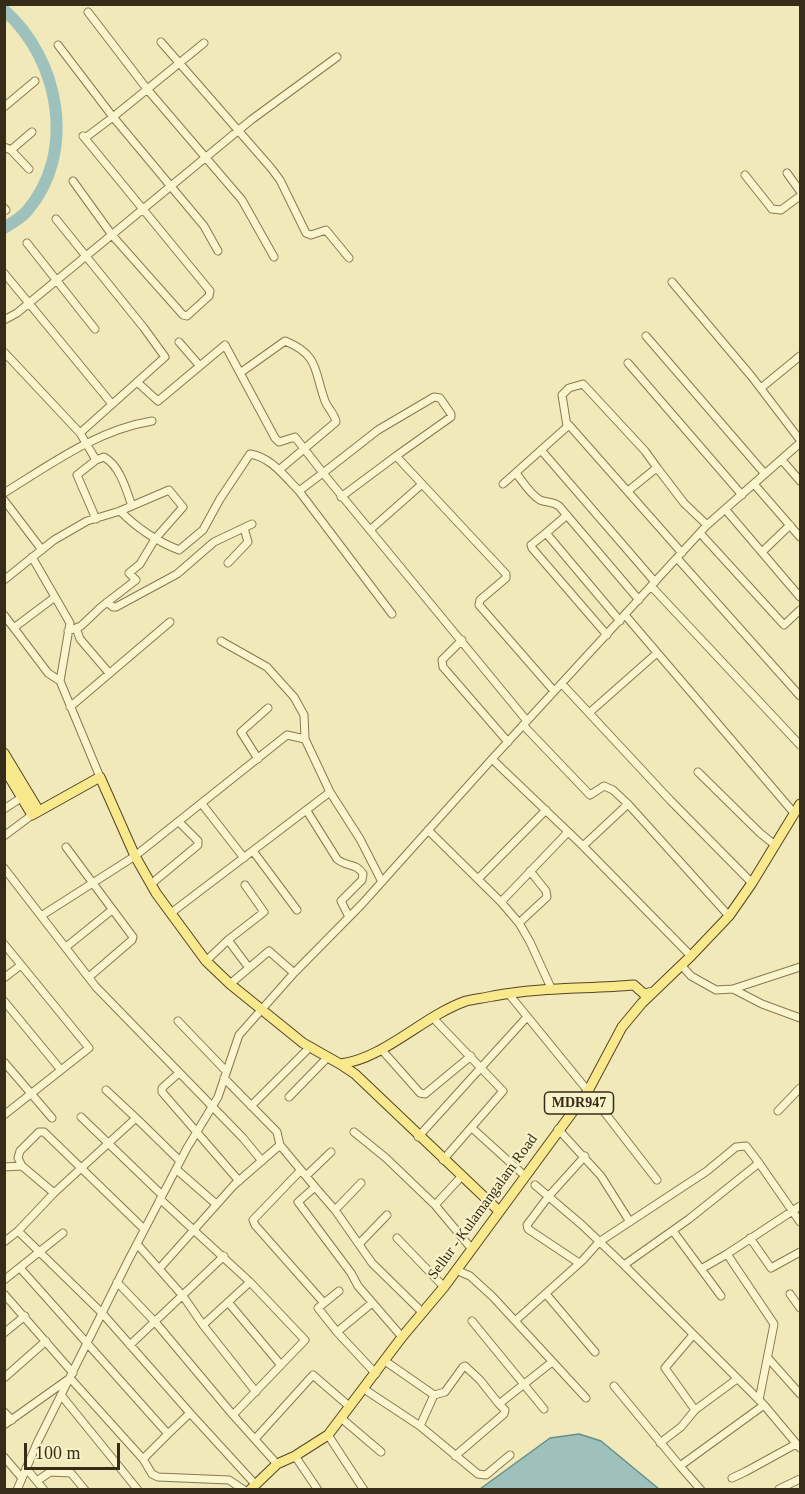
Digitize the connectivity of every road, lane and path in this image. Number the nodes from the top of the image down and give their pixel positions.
1 (88, 12) dead end
2 (161, 42) dead end
3 (204, 42) dead end
4 (58, 45) dead end
5 (337, 57) dead end
6 (178, 64) junction
7 (35, 81) dead end
8 (147, 89) junction
9 (4, 107) edge
10 (113, 117) junction
11 (240, 131) junction
12 (32, 132) dead end
13 (8, 149) edge
14 (206, 158) junction
15 (29, 169) dead end
16 (787, 173) dead end
17 (745, 175) dead end
18 (73, 181) dead end
19 (170, 187) junction
20 (801, 191) edge
21 (801, 196) edge
22 (143, 210) junction
23 (56, 219) dead end
24 (112, 235) junction
25 (27, 243) dead end
26 (218, 251) dead end
27 (87, 256) junction
28 (274, 257) dead end
29 (349, 258) dead end
30 (4, 273) edge
31 (56, 280) junction
32 (672, 282) dead end
33 (28, 304) junction
34 (4, 320) edge
35 (95, 329) dead end
36 (646, 336) dead end
37 (179, 342) dead end
38 (4, 352) edge
39 (801, 357) edge
40 (628, 363) dead end
41 (199, 365) junction
42 (240, 373) junction
43 (137, 382) junction
44 (761, 388) junction
45 (112, 404) junction
46 (152, 421) dead end
47 (567, 426) junction
48 (80, 433) junction
49 (86, 442) junction
50 (801, 442) edge
51 (306, 448) junction
52 (541, 450) junction
53 (396, 456) junction
54 (96, 460) junction
55 (782, 460) junction
56 (658, 469) junction
57 (279, 470) junction
58 (323, 473) junction
59 (516, 473) junction
60 (765, 474) junction
61 (801, 481) edge
62 (503, 484) dead end
63 (754, 484) junction
64 (421, 485) junction
65 (299, 491) junction
66 (628, 491) junction
67 (4, 493) edge
68 (742, 495) junction
69 (341, 497) junction
70 (4, 500) edge
71 (132, 506) junction
72 (725, 509) junction
73 (120, 511) junction
74 (567, 515) junction
75 (96, 519) junction
76 (252, 524) dead end
77 (707, 525) junction
78 (790, 525) junction
79 (244, 528) junction
80 (370, 531) junction
81 (546, 533) junction
82 (700, 533) junction
83 (801, 537) edge
84 (155, 539) junction
85 (42, 550) junction
86 (762, 552) junction
87 (679, 555) junction
88 (32, 557) junction
89 (228, 563) dead end
90 (4, 580) edge
91 (653, 584) junction
92 (55, 597) junction
93 (801, 597) edge
94 (639, 600) junction
95 (108, 602) junction
96 (801, 610) edge
97 (392, 614) dead end
98 (4, 615) edge
99 (622, 618) junction
100 (170, 622) dead end
101 (15, 627) junction
102 (72, 630) junction
103 (606, 635) junction
104 (462, 640) junction
105 (221, 641) dead end
106 (657, 653) junction
107 (110, 673) junction
108 (60, 681) junction
109 (562, 684) junction
110 (555, 691) junction
111 (801, 696) edge
112 (70, 707) junction
113 (268, 708) dead end
114 (589, 713) junction
115 (525, 723) junction
116 (305, 739) junction
117 (508, 742) junction
118 (801, 745) edge
119 (4, 753) edge
120 (258, 759) junction
121 (492, 759) junction
122 (4, 768) edge
123 (698, 772) dead end
124 (100, 777) junction
125 (330, 792) junction
126 (21, 798) junction
127 (202, 804) junction
128 (628, 804) junction
129 (801, 804) edge
130 (4, 809) edge
131 (546, 810) junction
132 (307, 811) junction
133 (36, 813) junction
134 (794, 813) junction
135 (179, 822) junction
136 (428, 830) junction
137 (568, 832) junction
138 (4, 836) edge
139 (775, 844) junction
140 (583, 846) junction
141 (66, 847) dead end
142 (253, 851) junction
143 (135, 856) junction
144 (244, 858) junction
145 (4, 868) edge
146 (530, 872) junction
147 (478, 879) junction
148 (382, 882) junction
149 (92, 883) junction
150 (752, 883) junction
151 (151, 884) junction
152 (245, 885) dead end
153 (501, 902) junction
154 (112, 910) junction
155 (297, 910) dead end
156 (171, 913) junction
157 (42, 916) junction
158 (349, 916) junction
159 (729, 916) junction
160 (519, 923) junction
161 (228, 940) junction
162 (4, 944) edge
163 (66, 947) junction
164 (691, 957) junction
165 (206, 961) junction
166 (21, 965) junction
167 (681, 965) junction
168 (801, 967) edge
169 (249, 968) junction
170 (294, 973) junction
171 (88, 977) junction
172 (4, 978) edge
173 (230, 984) junction
174 (733, 989) junction
175 (552, 990) junction
176 (653, 992) junction
177 (508, 993) junction
178 (4, 1001) edge
179 (262, 1010) junction
180 (433, 1018) junction
181 (526, 1018) junction
182 (801, 1018) edge
183 (178, 1021) dead end
184 (310, 1047) junction
185 (381, 1049) junction
186 (471, 1056) junction
187 (328, 1057) junction
188 (4, 1062) edge
189 (340, 1064) junction
190 (481, 1067) junction
191 (61, 1070) junction
192 (179, 1073) junction
193 (225, 1075) junction
194 (801, 1088) edge
195 (106, 1090) dead end
196 (588, 1091) junction
197 (31, 1094) junction
198 (289, 1097) dead end
199 (251, 1106) junction
200 (211, 1107) junction
201 (778, 1112) dead end
202 (4, 1115) edge
203 (81, 1117) dead end
204 (52, 1118) dead end
205 (136, 1118) junction
206 (472, 1128) junction
207 (197, 1131) junction
208 (354, 1132) dead end
209 (561, 1132) junction
210 (418, 1137) junction
211 (108, 1143) junction
212 (280, 1145) junction
213 (332, 1152) dead end
214 (585, 1156) junction
215 (443, 1160) junction
216 (180, 1161) junction
217 (262, 1161) junction
218 (759, 1163) junction
219 (22, 1166) junction
220 (4, 1167) edge
221 (80, 1169) junction
222 (176, 1169) junction
223 (303, 1173) junction
224 (525, 1176) junction
225 (462, 1177) junction
226 (238, 1180) junction
227 (657, 1180) dead end
228 (361, 1183) dead end
229 (535, 1185) dead end
230 (315, 1187) junction
231 (54, 1193) junction
232 (161, 1197) junction
233 (548, 1197) junction
234 (216, 1204) junction
235 (435, 1205) junction
236 (801, 1206) edge
237 (335, 1210) junction
238 (792, 1210) junction
239 (499, 1212) junction
240 (387, 1215) dead end
241 (630, 1222) junction
242 (801, 1222) edge
243 (144, 1229) junction
244 (195, 1229) junction
245 (18, 1231) junction
246 (673, 1231) junction
247 (63, 1233) dead end
248 (398, 1238) dead end
249 (750, 1238) junction
250 (4, 1242) edge
251 (599, 1242) junction
252 (137, 1244) junction
253 (358, 1244) junction
254 (471, 1248) junction
255 (41, 1251) junction
256 (801, 1252) edge
257 (727, 1254) junction
258 (224, 1256) junction
259 (579, 1263) junction
260 (624, 1265) junction
261 (20, 1268) junction
262 (159, 1269) junction
263 (701, 1269) junction
264 (456, 1270) junction
265 (4, 1280) edge
266 (117, 1282) junction
267 (250, 1282) junction
268 (444, 1287) junction
269 (339, 1292) dead end
270 (4, 1294) edge
271 (546, 1294) junction
272 (790, 1294) dead end
273 (183, 1296) junction
274 (721, 1296) dead end
275 (4, 1302) edge
276 (228, 1302) junction
277 (324, 1303) junction
278 (372, 1303) junction
279 (15, 1304) junction
280 (801, 1308) edge
281 (102, 1313) junction
282 (423, 1313) junction
283 (25, 1316) junction
284 (471, 1321) dead end
285 (514, 1321) junction
286 (156, 1323) junction
287 (203, 1324) junction
288 (337, 1332) junction
289 (4, 1333) edge
290 (693, 1335) junction
291 (402, 1337) junction
292 (46, 1341) junction
293 (87, 1343) junction
294 (130, 1345) junction
295 (595, 1352) dead end
296 (768, 1358) junction
297 (385, 1361) junction
298 (552, 1362) junction
299 (280, 1364) junction
300 (376, 1374) junction
301 (72, 1375) junction
302 (4, 1378) edge
303 (737, 1379) junction
304 (524, 1386) junction
305 (614, 1386) dead end
306 (364, 1389) junction
307 (256, 1392) junction
308 (801, 1394) edge
309 (61, 1395) junction
310 (438, 1395) junction
311 (586, 1398) dead end
312 (761, 1403) junction
313 (500, 1404) junction
314 (350, 1407) junction
315 (544, 1409) dead end
316 (695, 1410) junction
317 (4, 1412) edge
318 (190, 1413) junction
319 (233, 1415) junction
320 (341, 1418) junction
321 (12, 1420) junction
322 (4, 1425) edge
323 (420, 1426) junction
324 (168, 1434) junction
325 (328, 1435) junction
326 (255, 1439) junction
327 (660, 1443) junction
328 (798, 1446) edge
329 (381, 1452) dead end
330 (510, 1455) dead end
331 (295, 1456) junction
332 (455, 1456) junction
333 (4, 1457) edge
334 (143, 1460) junction
335 (278, 1464) junction
336 (680, 1466) junction
337 (26, 1468) junction
338 (22, 1478) junction
339 (732, 1478) dead end
340 (801, 1479) edge
341 (37, 1481) junction
342 (253, 1487) edge
343 (17, 1490) edge
344 (44, 1490) edge
345 (85, 1490) edge
346 (138, 1490) edge
347 (244, 1490) edge
348 (318, 1490) edge
349 (364, 1490) edge
350 (701, 1490) edge
351 (779, 1490) edge

1 - 8 street
2 - 6 street
3 - 6 street
4 - 10 street
5 - 11 street
6 - 8 street
6 - 11 street
7 - 9 street
8 - 10 street
8 - 14 street
10 - 19 street
10 - 22 street
11 - 14 street
11 - 29 street
12 - 13 street
13 - 15 street
14 - 19 street
14 - 28 street
16 - 20 street
17 - 21 street
18 - 24 street
19 - 22 street
19 - 26 street
22 - 24 street
22 - 24 street
23 - 27 street
24 - 27 street
25 - 31 street
27 - 31 street
27 - 43 street
30 - 33 street
31 - 33 street
31 - 35 street
32 - 44 street
33 - 34 street
33 - 45 street
36 - 60 street
37 - 41 street
38 - 48 street
39 - 44 street
40 - 68 street
41 - 42 street
41 - 43 street
42 - 51 street
42 - 51 street
43 - 45 street
44 - 50 street
45 - 48 street
46 - 49 street
47 - 52 street
47 - 56 street
47 - 66 street
48 - 49 street
49 - 54 street
49 - 67 street
50 - 55 street
51 - 57 street
51 - 58 street
52 - 59 street
52 - 91 street
53 - 58 street
53 - 64 street
53 - 69 street
54 - 71 street
54 - 75 street
55 - 60 street
55 - 61 street
56 - 66 street
56 - 77 street
57 - 65 street
57 - 84 street
58 - 65 street
58 - 69 street
59 - 62 street
59 - 74 street
60 - 63 street
63 - 68 street
63 - 78 street
64 - 80 street
64 - 110 street
65 - 97 street
66 - 87 street
68 - 72 street
69 - 80 street
70 - 85 street
71 - 73 street
71 - 84 street
72 - 77 street
72 - 86 street
73 - 75 street
73 - 84 street
74 - 81 street
74 - 94 street
75 - 85 street
76 - 79 street
77 - 82 street
78 - 83 street
78 - 86 street
79 - 89 street
79 - 95 street
80 - 104 street
81 - 99 street
81 - 103 street
82 - 87 street
82 - 96 street
84 - 95 street
85 - 88 street
86 - 93 street
87 - 91 street
87 - 111 street
88 - 90 street
88 - 92 street
91 - 94 street
91 - 118 street
92 - 101 street
92 - 102 street
94 - 99 street
95 - 102 street
98 - 101 street
99 - 103 street
99 - 106 street
100 - 107 street
101 - 108 street
102 - 107 street
102 - 108 street
103 - 109 street
104 - 115 street
104 - 117 street
105 - 116 street
106 - 114 street
106 - 134 street
107 - 112 street
108 - 112 street
109 - 110 street
109 - 114 street
110 - 115 street
112 - 124 street
113 - 120 street
114 - 150 street
115 - 117 street
115 - 128 street
116 - 120 street
116 - 125 street
117 - 121 street
119 - 133 main road
120 - 127 street
121 - 131 street
121 - 136 street
122 - 126 main road
123 - 139 street
124 - 133 main road
124 - 143 main road
125 - 132 street
125 - 148 street
126 - 130 street
126 - 133 main road
127 - 135 street
127 - 144 street
128 - 140 street
128 - 159 street
129 - 134 main road, Sellur - Kulamangalam Road / MDR947
131 - 137 street
131 - 147 street
132 - 142 street
132 - 158 street
133 - 138 street
134 - 139 main road, Sellur - Kulamangalam Road / MDR947
135 - 143 street
135 - 151 street
136 - 147 street
136 - 148 street
137 - 140 street
137 - 146 street
139 - 150 main road, Sellur - Kulamangalam Road / MDR947
140 - 164 street
141 - 149 street
142 - 144 street
142 - 155 street
143 - 149 street
143 - 151 main road
144 - 156 street
145 - 157 street
146 - 153 street
146 - 160 street
147 - 153 street
148 - 158 street
149 - 154 street
149 - 157 street
150 - 159 main road, Sellur - Kulamangalam Road / MDR947
151 - 156 main road
152 - 161 street
153 - 160 street
154 - 163 street
154 - 171 street
156 - 165 main road
157 - 163 street
158 - 170 street
159 - 164 main road, Sellur - Kulamangalam Road / MDR947
160 - 175 street
161 - 165 street
161 - 169 street
162 - 166 street
163 - 171 street
164 - 167 main road, Sellur - Kulamangalam Road / MDR947
165 - 173 main road
166 - 172 street
166 - 191 street
167 - 174 street
167 - 176 main road, Sellur - Kulamangalam Road / MDR947
168 - 174 street
169 - 170 street
169 - 173 street
170 - 179 street
171 - 192 street
173 - 179 main road
174 - 182 street
175 - 176 main road
175 - 177 main road
176 - 196 main road, Sellur - Kulamangalam Road / MDR947
177 - 180 main road
177 - 181 street
178 - 191 street
179 - 184 main road
179 - 193 street
180 - 185 main road
180 - 186 street
181 - 190 street
181 - 196 street
183 - 193 street
184 - 187 main road
184 - 199 street
185 - 186 street
185 - 189 main road
186 - 190 street
187 - 189 main road
187 - 198 street
188 - 197 street
189 - 210 main road
190 - 206 street
190 - 210 street
191 - 197 street
192 - 200 street
192 - 207 street
193 - 199 street
193 - 200 street
194 - 201 street
195 - 205 street
196 - 209 main road, Sellur - Kulamangalam Road / MDR947
196 - 227 street
197 - 202 street
197 - 204 street
199 - 212 street
200 - 207 street
200 - 217 street
203 - 211 street
205 - 211 street
205 - 216 street
206 - 215 street
206 - 224 street
207 - 216 street
207 - 226 street
208 - 235 street
209 - 214 street
209 - 224 main road, Sellur - Kulamangalam Road / MDR947
210 - 215 main road
211 - 221 street
211 - 232 street
212 - 217 street
212 - 223 street
213 - 223 street
214 - 233 street
214 - 241 street
215 - 225 main road
216 - 222 street
217 - 226 street
218 - 238 street
218 - 241 street
218 - 246 street
219 - 220 street
219 - 221 street
219 - 231 street
221 - 231 street
221 - 243 street
222 - 232 street
222 - 234 street
223 - 230 street
223 - 277 street
224 - 239 main road, Sellur - Kulamangalam Road / MDR947
225 - 235 street
225 - 239 main road
226 - 234 street
228 - 237 street
229 - 233 street
230 - 237 street
230 - 278 street
231 - 245 street
232 - 243 street
232 - 244 street
233 - 251 street
233 - 259 street
234 - 244 street
235 - 254 street
236 - 238 street
237 - 253 street
238 - 242 street
238 - 249 street
239 - 254 main road, Sellur - Kulamangalam Road / MDR947
240 - 253 street
241 - 251 street
243 - 252 street
244 - 258 street
244 - 262 street
245 - 250 street
245 - 255 street
246 - 260 street
246 - 263 street
247 - 255 street
248 - 268 street
249 - 256 street
249 - 257 street
251 - 259 street
251 - 260 street
252 - 262 street
252 - 266 street
253 - 282 street
254 - 264 main road, Sellur - Kulamangalam Road / MDR947
255 - 261 street
255 - 281 street
257 - 263 street
257 - 296 street
258 - 267 street
258 - 273 street
259 - 271 street
260 - 290 street
261 - 265 street
261 - 293 street
262 - 273 street
263 - 274 street
264 - 268 main road, Sellur - Kulamangalam Road / MDR947
264 - 285 street
266 - 281 street
266 - 286 street
267 - 276 street
267 - 299 street
268 - 282 main road, Sellur - Kulamangalam Road / MDR947
269 - 277 street
270 - 279 street
271 - 285 street
271 - 295 street
272 - 280 street
273 - 286 street
273 - 287 street
275 - 279 street
276 - 287 street
276 - 299 street
277 - 288 street
278 - 288 street
278 - 291 street
279 - 283 street
281 - 293 street
281 - 294 street
282 - 291 main road, Sellur - Kulamangalam Road / MDR947
283 - 289 street
283 - 292 street
284 - 304 street
285 - 298 street
286 - 294 street
286 - 319 street
287 - 307 street
288 - 300 street
290 - 303 street
290 - 316 street
291 - 297 main road, Sellur - Kulamangalam Road / MDR947
292 - 301 street
292 - 302 street
293 - 301 street
293 - 324 street
294 - 318 street
296 - 308 street
296 - 312 street
297 - 300 main road, Sellur - Kulamangalam Road / MDR947
297 - 310 street
298 - 304 street
298 - 311 street
299 - 307 street
300 - 306 main road, Sellur - Kulamangalam Road / MDR947
301 - 309 street
301 - 321 street
301 - 334 street
303 - 312 street
303 - 316 street
304 - 313 street
304 - 315 street
305 - 327 street
306 - 314 main road, Sellur - Kulamangalam Road / MDR947
306 - 323 street
307 - 319 street
309 - 337 street
309 - 346 street
310 - 313 street
310 - 323 street
312 - 328 street
312 - 336 street
313 - 332 street
314 - 320 main road, Sellur - Kulamangalam Road / MDR947
314 - 326 street
316 - 327 street
317 - 321 street
318 - 324 street
318 - 342 street
319 - 326 street
320 - 325 main road, Sellur - Kulamangalam Road / MDR947
320 - 329 street
321 - 322 street
323 - 332 street
324 - 334 street
325 - 331 main road, Sellur - Kulamangalam Road / MDR947
325 - 349 street
326 - 335 street
327 - 336 street
328 - 339 street
330 - 332 street
331 - 335 main road, Sellur - Kulamangalam Road / MDR947
331 - 348 street
333 - 338 street
334 - 347 street
335 - 342 main road, Sellur - Kulamangalam Road / MDR947
336 - 350 street
337 - 338 street
337 - 341 street
338 - 343 street
340 - 351 street
341 - 344 street
341 - 345 street

